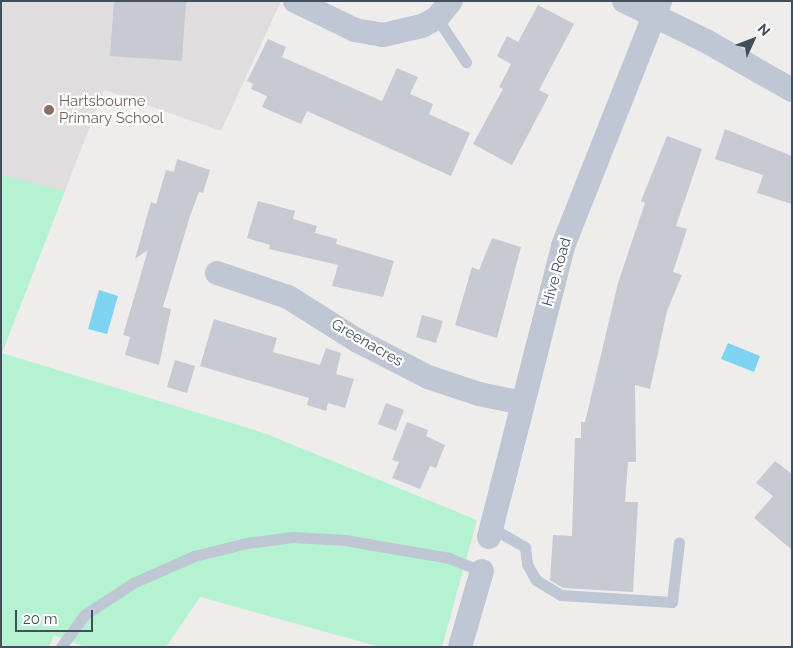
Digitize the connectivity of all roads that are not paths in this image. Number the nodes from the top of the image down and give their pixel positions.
1 (296, 1) edge
2 (624, 1) edge
3 (658, 9) edge
4 (444, 10) edge
5 (466, 62) dead end
6 (792, 90) edge
7 (217, 273) dead end
8 (522, 403) junction
9 (491, 533) joint
10 (679, 542) dead end
11 (482, 571) joint
12 (61, 647) edge
13 (460, 647) edge

1 - 4 street
2 - 3 street
3 - 6 street
3 - 8 street, Hive Road
4 - 5 lane
7 - 8 street, Greenacres
8 - 9 street, Hive Road
9 - 10 lane
11 - 12 lane
11 - 13 street

